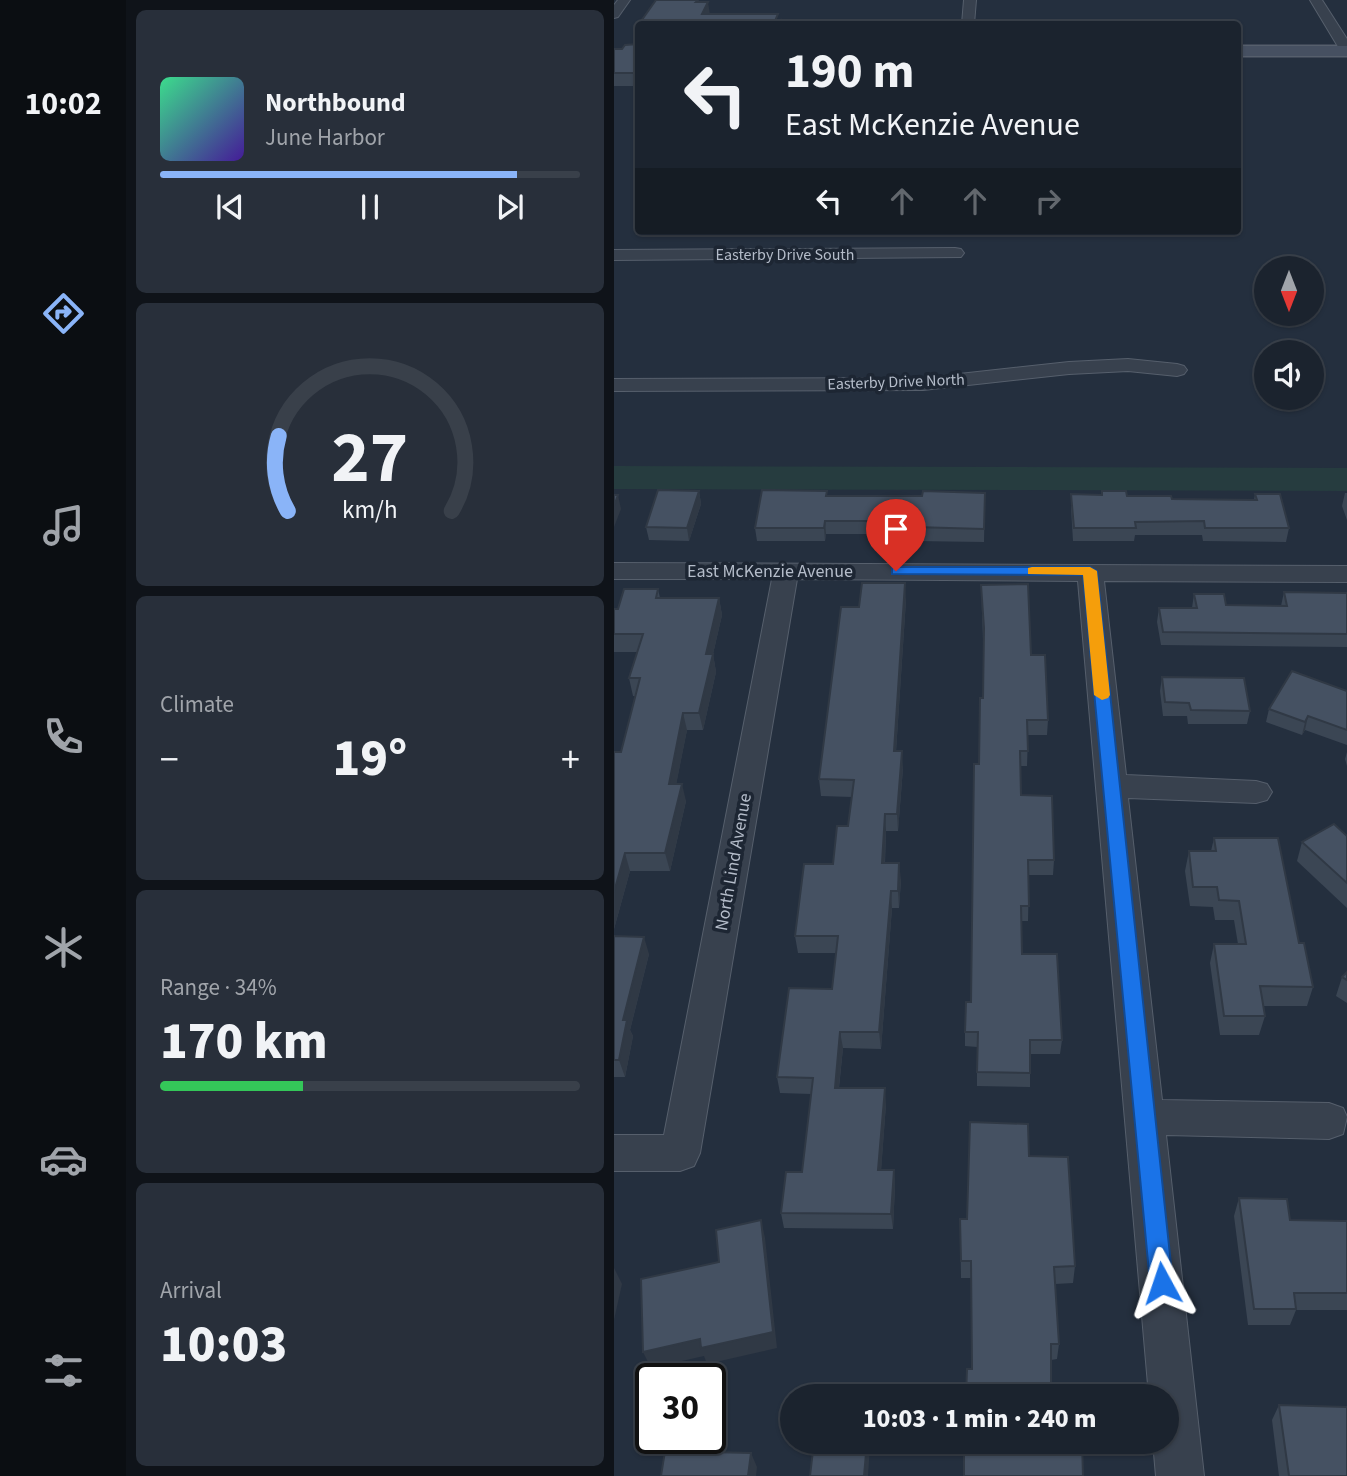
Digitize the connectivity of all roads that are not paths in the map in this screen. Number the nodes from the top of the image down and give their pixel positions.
1 (624, 0) edge
2 (970, 0) edge
3 (1316, 0) edge
4 (614, 14) edge
5 (968, 21) edge
6 (1347, 50) edge
7 (1241, 51) edge
8 (955, 253) dead end
9 (614, 255) edge
10 (1177, 370) dead end
11 (614, 385) edge
12 (614, 571) edge
13 (786, 571) junction
14 (1090, 571) junction
15 (1347, 574) edge
16 (1111, 786) junction
17 (1256, 792) dead end
18 (1145, 1117) junction
19 (1329, 1121) dead end
20 (614, 1153) edge
21 (1180, 1476) edge

1 - 4 street
2 - 5 street
3 - 6 street
6 - 7 main road
8 - 9 street, Easterby Drive South
10 - 11 street, Easterby Drive North
12 - 13 street, East McKenzie Avenue
13 - 14 street, East McKenzie Avenue
13 - 20 street, North Lind Avenue
14 - 15 street, East McKenzie Avenue
14 - 16 street
16 - 17 street
16 - 18 street
18 - 19 street
18 - 21 street

